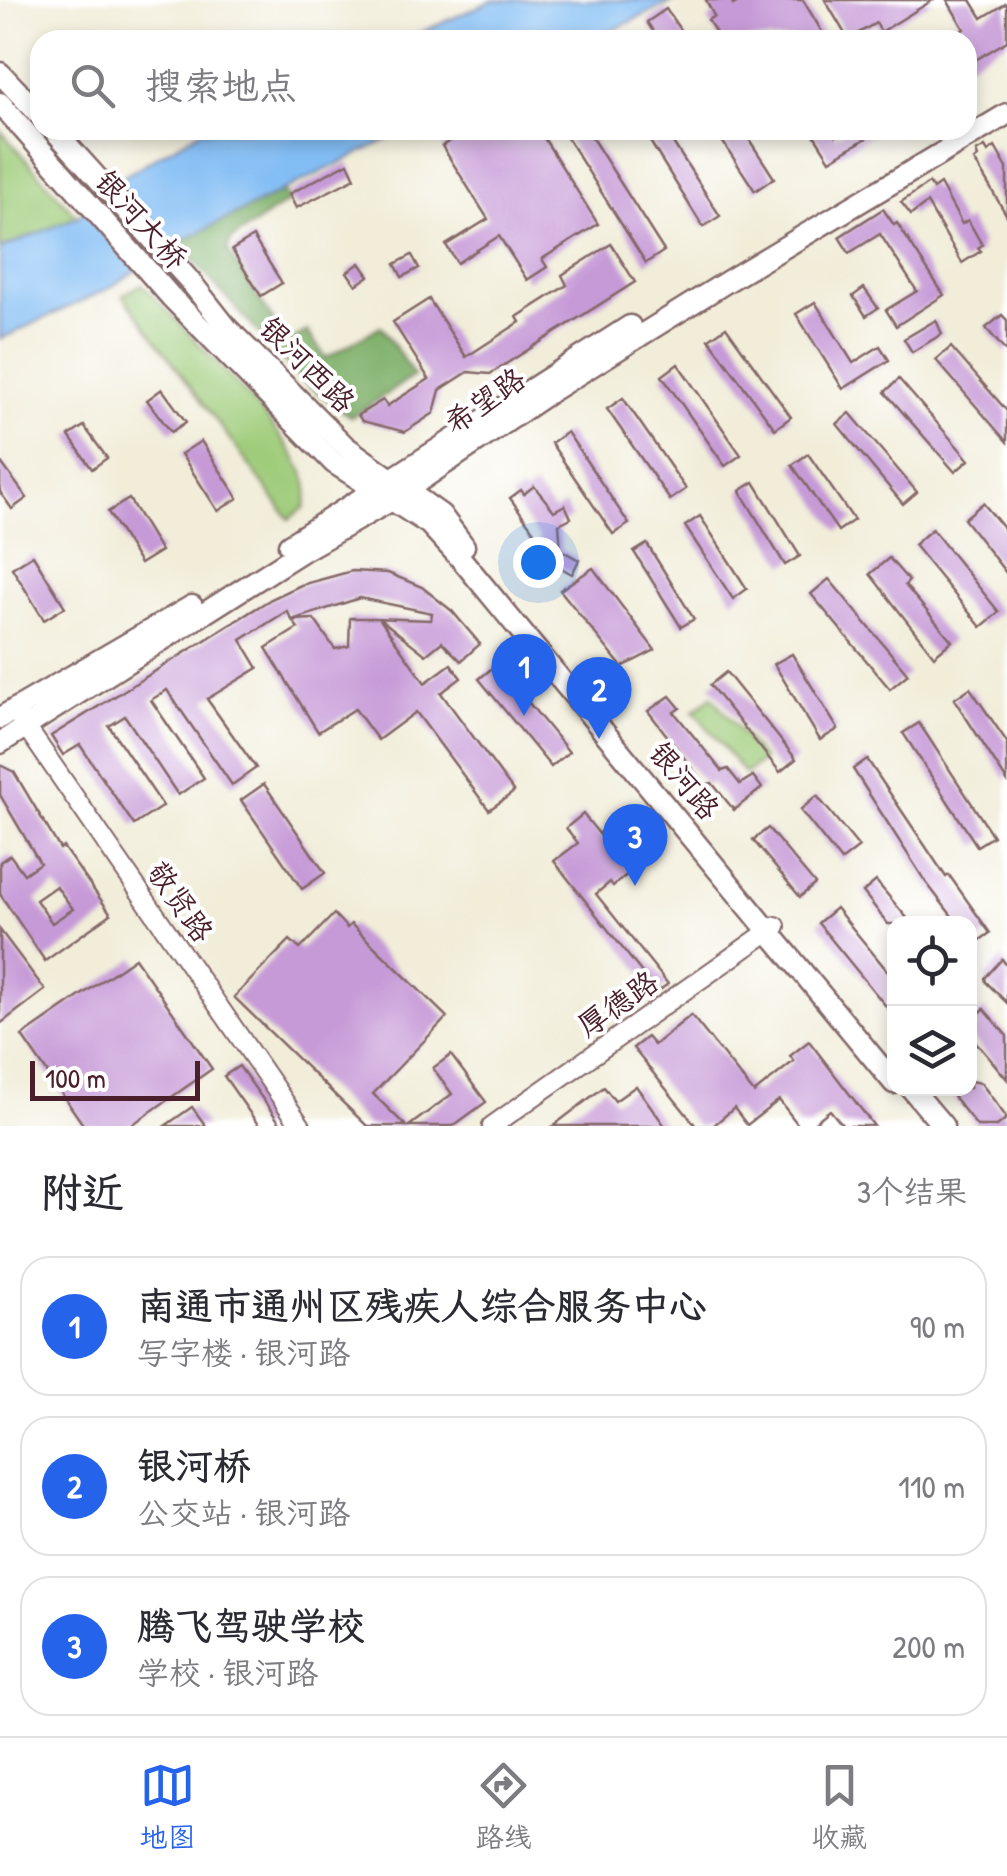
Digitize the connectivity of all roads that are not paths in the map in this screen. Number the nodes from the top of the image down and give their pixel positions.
1 (0, 73) edge
2 (1007, 98) edge
3 (0, 103) edge
4 (30, 104) edge
5 (1007, 114) edge
6 (977, 116) edge
7 (977, 132) edge
8 (30, 138) edge
9 (31, 140) edge
10 (64, 140) edge
11 (937, 140) edge
12 (964, 140) edge
13 (190, 281) joint
14 (171, 297) joint
15 (400, 484) junction
16 (381, 495) junction
17 (13, 718) edge
18 (0, 743) edge
19 (772, 928) junction
20 (887, 1060) edge
21 (887, 1073) edge
22 (905, 1096) edge
23 (919, 1096) edge
24 (302, 1126) edge
25 (492, 1126) edge
26 (930, 1126) edge
27 (943, 1126) edge

1 - 4 main road
2 - 6 main road
3 - 8 main road, 银河大桥
5 - 7 main road, 希望路
9 - 14 main road, 银河大桥
10 - 13 main road, 银河大桥
11 - 15 main road, 希望路
12 - 15 main road, 希望路
13 - 15 main road, 银河西路
14 - 16 main road, 银河西路
15 - 16 main road, 希望路
15 - 19 main road, 银河路
16 - 17 main road, 希望路
16 - 19 main road, 银河路
17 - 18 main road, 希望路
17 - 24 street, 敬贤路
19 - 20 main road, 银河路
19 - 21 main road, 银河路
19 - 25 street, 厚德路
22 - 26 main road, 银河路
23 - 27 main road

